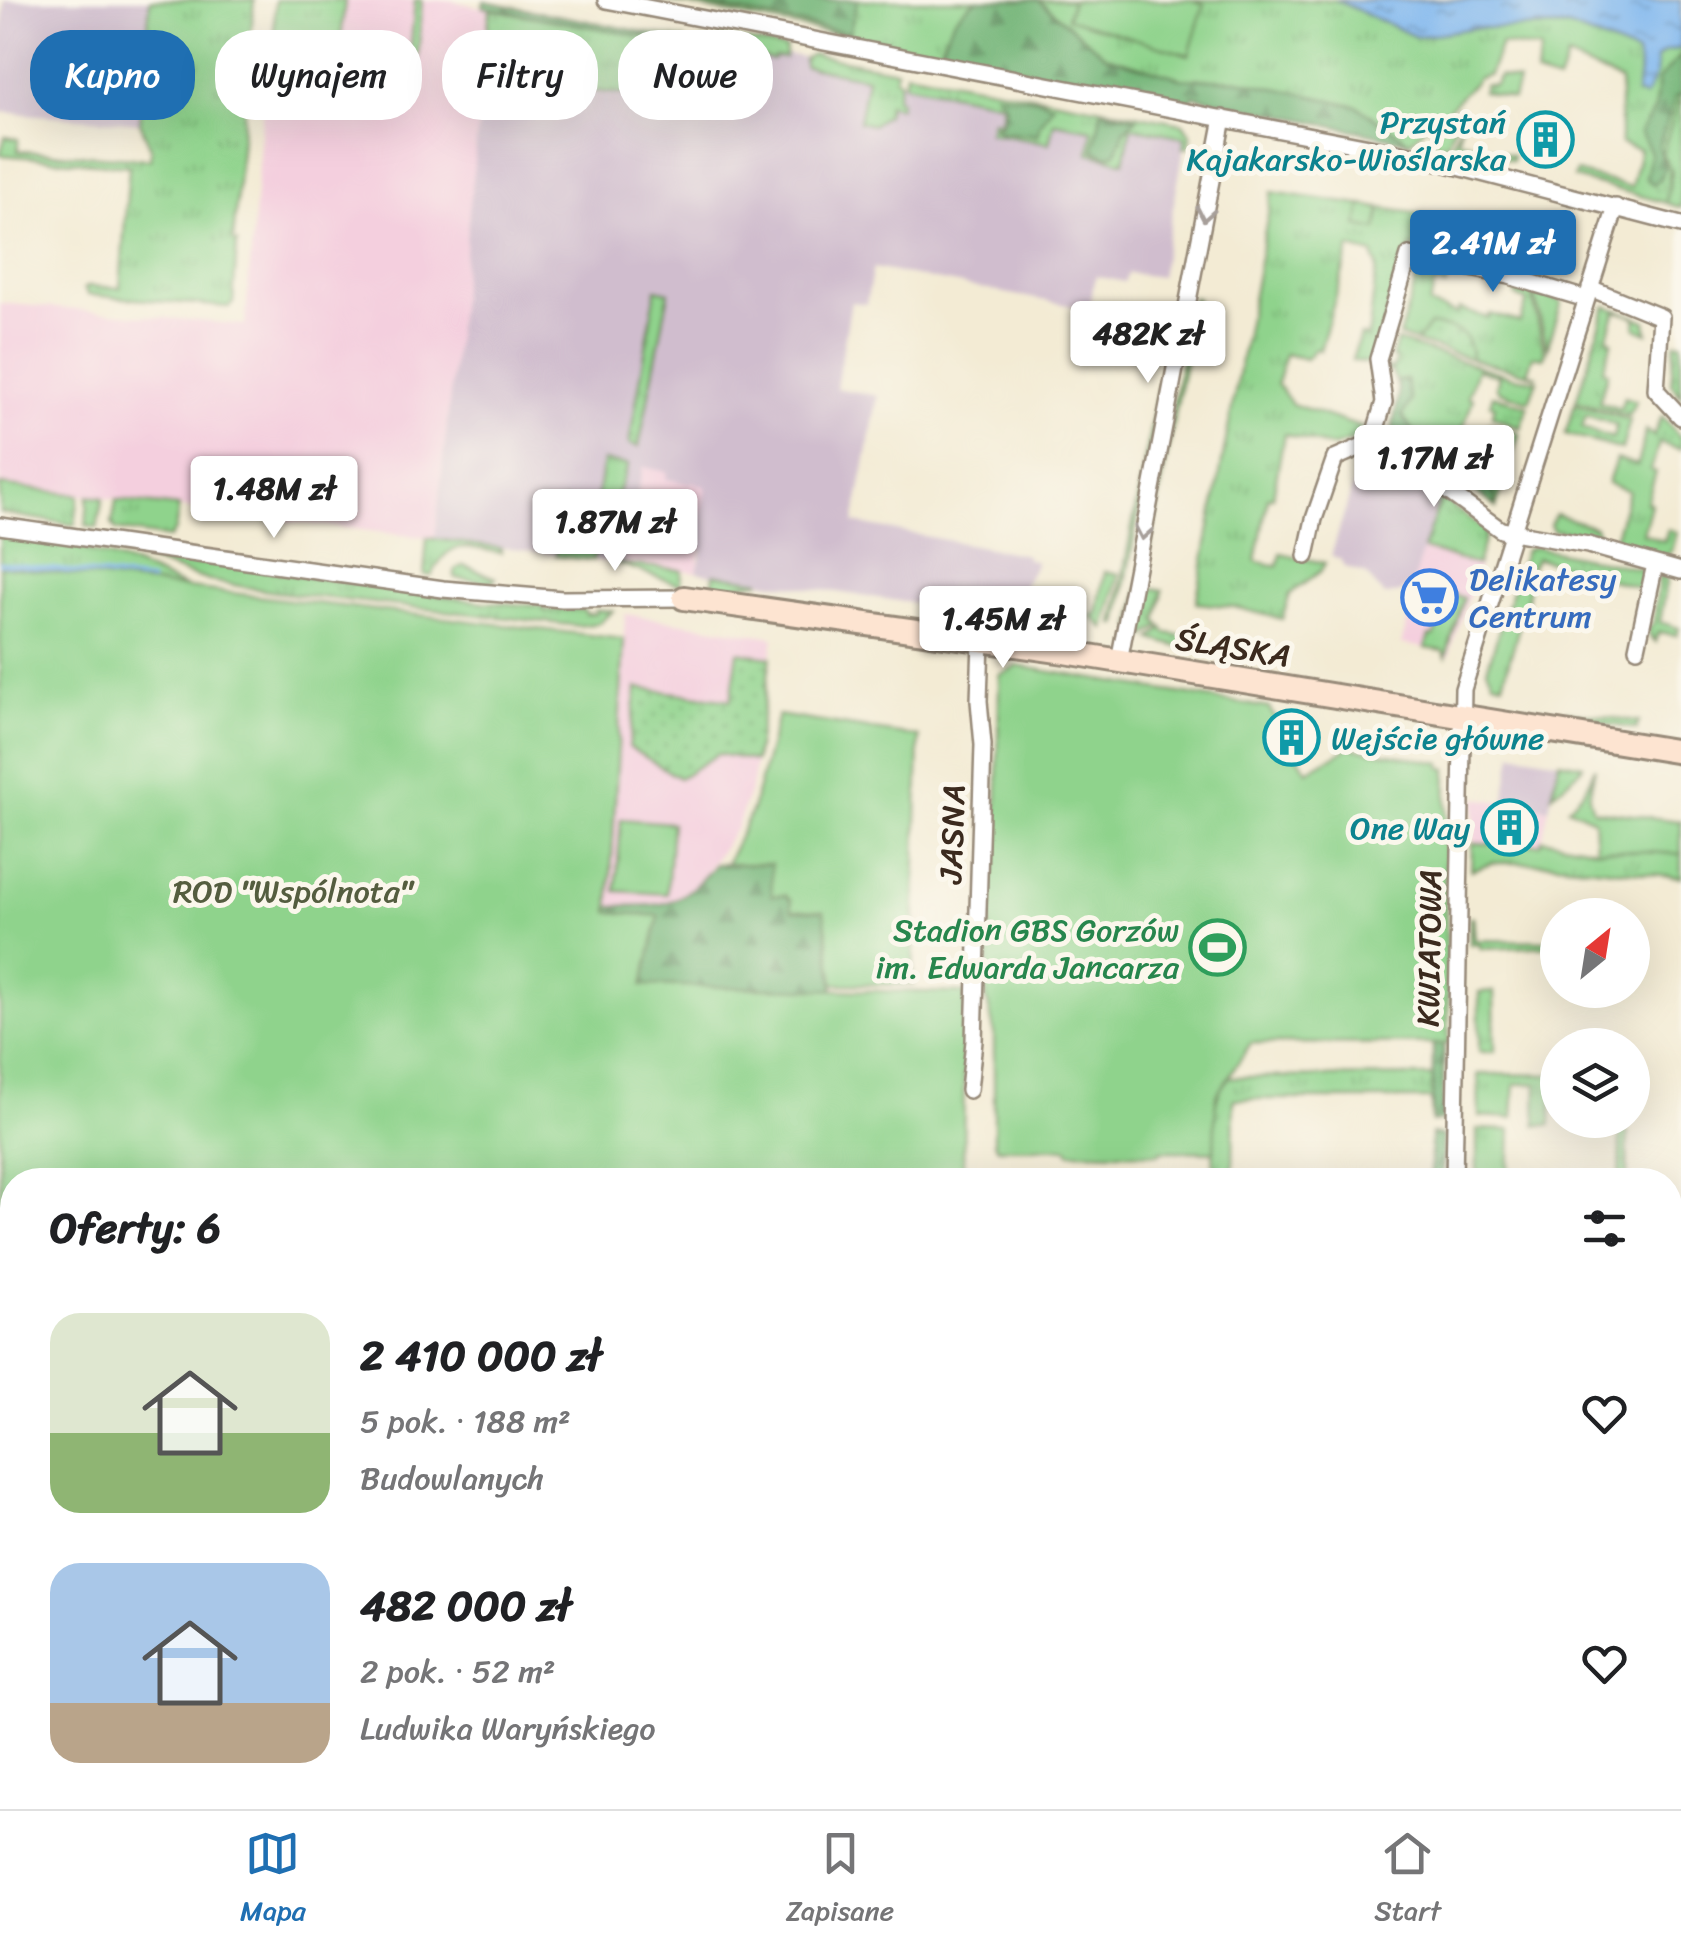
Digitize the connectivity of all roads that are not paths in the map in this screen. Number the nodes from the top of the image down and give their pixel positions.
1 (606, 0) edge
2 (1223, 118) junction
3 (1616, 207) junction
4 (1681, 225) edge
5 (1588, 293) junction
6 (1681, 417) edge
7 (1372, 442) junction
8 (0, 526) edge
9 (1511, 533) junction
10 (1306, 556) dead end
11 (1655, 564) junction
12 (1680, 566) edge
13 (684, 598) joint
14 (982, 640) junction
15 (1637, 648) dead end
16 (1118, 661) junction
17 (1460, 716) junction
18 (1681, 752) edge
19 (968, 1090) dead end
20 (1454, 1168) edge

1 - 2 street
2 - 3 street
2 -> 16 street
3 - 4 street
3 - 5 street, KWIATOWA
5 - 6 street
5 - 7 street
5 - 9 street, KWIATOWA
7 - 9 street
7 - 10 street
8 - 13 street, ŚLĄSKA
9 - 11 street
9 - 17 street, KWIATOWA
11 - 12 street
11 - 15 street
13 - 14 street, ŚLĄSKA
14 - 16 street, ŚLĄSKA
14 - 19 street, JASNA
16 - 17 street, ŚLĄSKA
17 - 18 street, ŚLĄSKA
17 - 20 street, KWIATOWA

